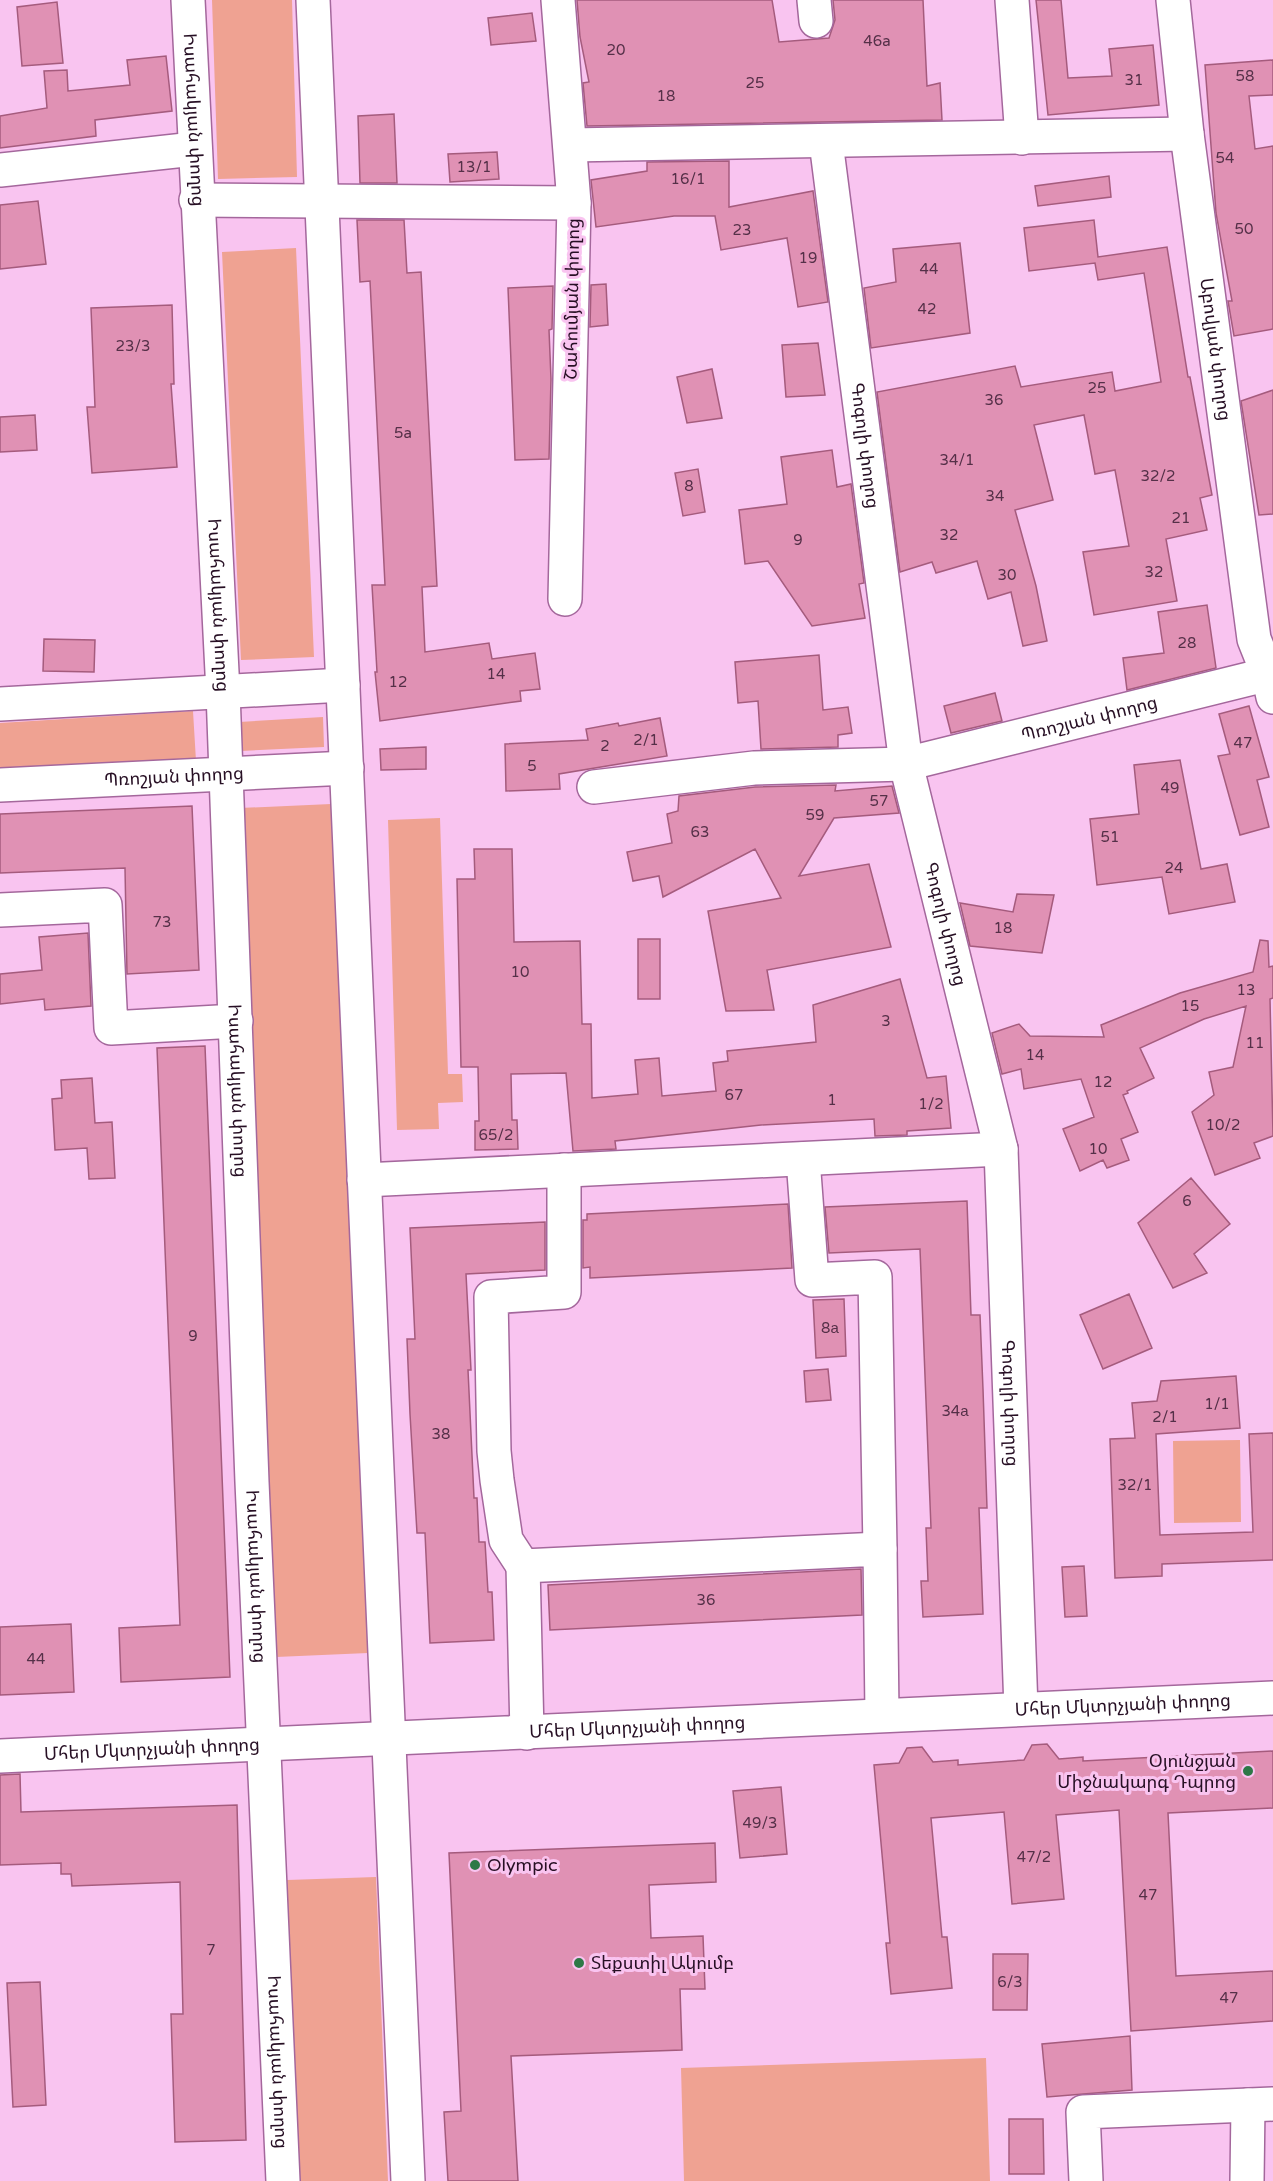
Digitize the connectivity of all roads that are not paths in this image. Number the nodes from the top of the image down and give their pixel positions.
1 (188, 0) edge
2 (313, 0) edge
3 (558, 0) edge
4 (1012, 0) edge
5 (1173, 0) edge
6 (1187, 134) junction
7 (1022, 138) junction
8 (826, 142) junction
9 (570, 146) junction
10 (194, 149) junction
11 (0, 170) edge
12 (196, 200) junction
13 (321, 201) junction
14 (574, 203) junction
15 (565, 599) dead end
16 (1271, 682) edge
17 (343, 685) junction
18 (223, 692) junction
19 (0, 704) edge
20 (906, 764) junction
21 (347, 768) junction
22 (225, 774) junction
23 (0, 785) edge
24 (594, 787) dead end
25 (0, 910) edge
26 (236, 1021) junction
27 (1001, 1149) junction
28 (803, 1159) junction
29 (564, 1170) junction
30 (364, 1179) junction
31 (880, 1549) junction
32 (523, 1566) junction
33 (1273, 1698) edge
34 (1020, 1709) junction
35 (882, 1715) junction
36 (527, 1733) junction
37 (389, 1738) junction
38 (265, 1743) junction
39 (0, 1756) edge
40 (1261, 2105) edge
41 (283, 2181) edge
42 (408, 2181) edge
43 (1086, 2181) edge
44 (1247, 2181) edge

1 - 10 street, Իսահակյան փողոց
2 - 13 street
3 - 9 street, Շահումյան փողոց
4 - 7 street
5 - 6 street, Աբովյան փողոց
6 - 7 street
6 - 16 street, Աբովյան փողոց
7 - 8 street
8 - 9 street
8 - 20 street, Գոգոլի փողոց
9 - 14 street, Շահումյան փողոց
10 - 11 street
10 - 12 street, Իսահակյան փողոց
12 - 13 street
12 - 18 street, Իսահակյան փողոց
13 - 14 street
13 - 17 street
14 - 15 street, Շահումյան փողոց
16 - 20 street, Պռոշյան փողոց
17 - 18 street
17 - 21 street
18 - 19 street
18 - 22 street, Իսահակյան փողոց
20 - 24 street, Պռոշյան փողոց
20 - 27 street, Գոգոլի փողոց
21 - 22 street, Պռոշյան փողոց
21 - 30 street
22 - 23 street, Պռոշյան փողոց
22 - 26 street, Իսահակյան փողոց
25 - 26 street
26 - 38 street, Իսահակյան փողոց
27 - 28 street
27 - 34 street, Գոգոլի փողոց
28 - 29 street
28 - 31 street
29 - 30 street
29 - 32 street
30 - 37 street
31 - 32 street
31 - 35 street
32 - 36 street
33 - 34 street, Մհեր Մկտրչյանի փողոց
34 - 35 street, Մհեր Մկտրչյանի փողոց
35 - 36 street, Մհեր Մկտրչյանի փողոց
36 - 37 street, Մհեր Մկտրչյանի փողոց
37 - 38 street, Մհեր Մկտրչյանի փողոց
37 - 42 street
38 - 39 street, Մհեր Մկտրչյանի փողոց
38 - 41 street, Իսահակյան փողոց
40 - 43 street
40 - 44 street

